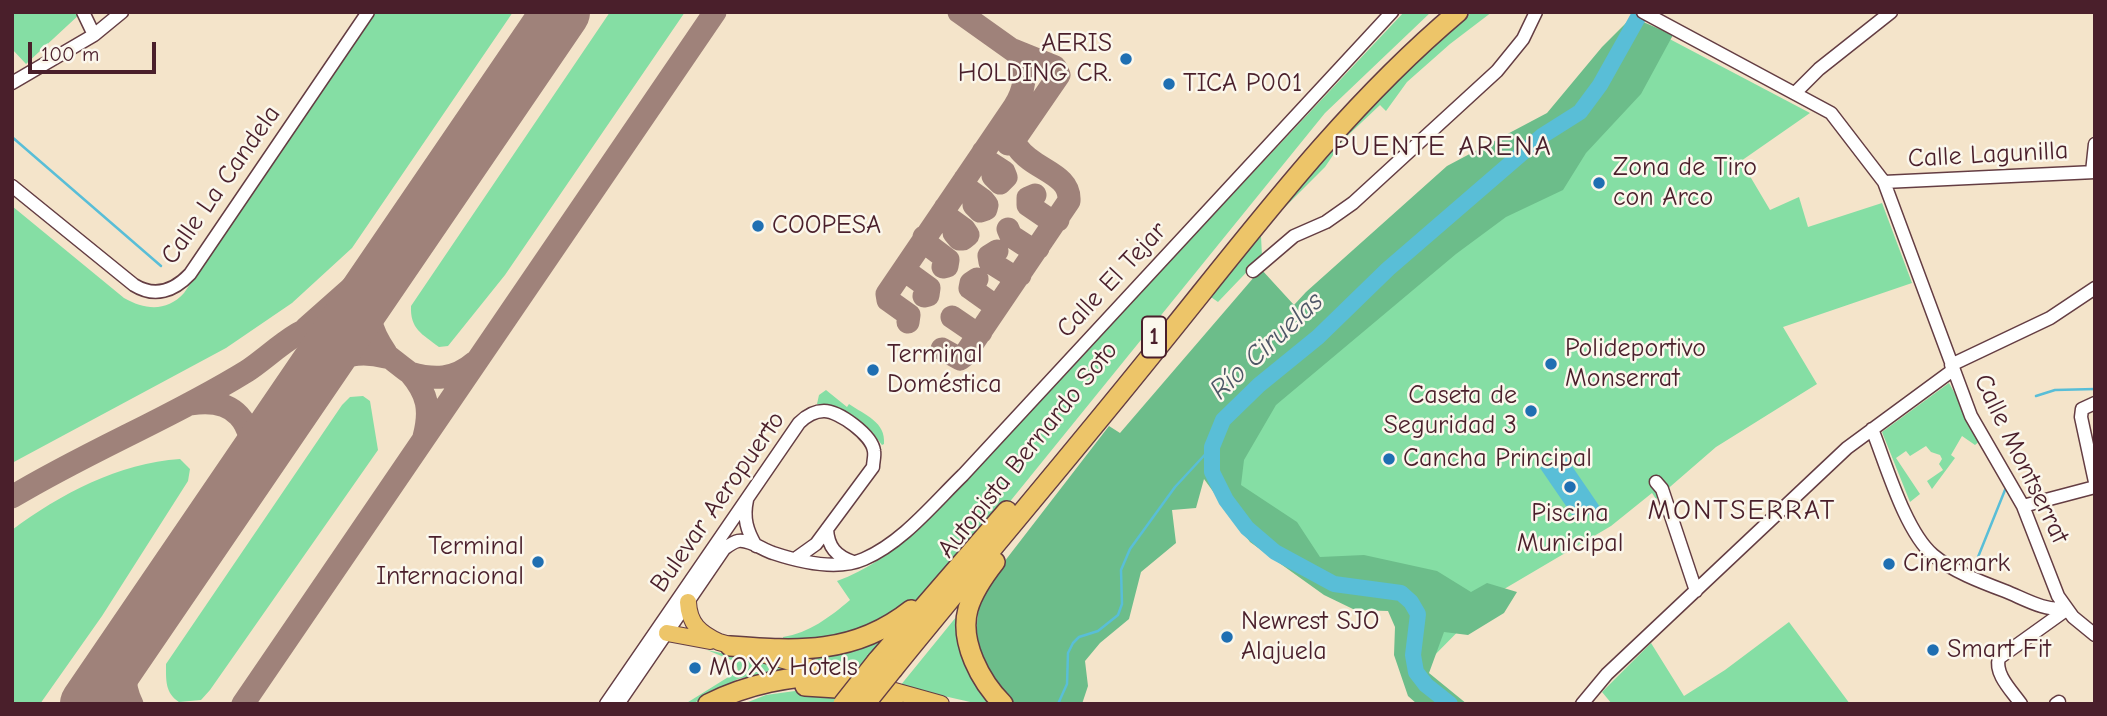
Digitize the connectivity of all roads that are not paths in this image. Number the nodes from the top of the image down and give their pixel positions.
1 (83, 12) edge
2 (122, 12) edge
3 (368, 12) edge
4 (1392, 12) edge
5 (1440, 12) edge
6 (1458, 12) edge
7 (1536, 12) edge
8 (1891, 12) edge
9 (1645, 14) edge
10 (94, 35) junction
11 (12, 83) edge
12 (1795, 93) junction
13 (2095, 144) edge
14 (2094, 172) edge
15 (1884, 182) junction
16 (12, 186) edge
17 (1253, 271) dead end
18 (1207, 286) junction
19 (2095, 288) edge
20 (1952, 367) junction
21 (2095, 403) edge
22 (1872, 429) junction
23 (1056, 465) junction
24 (1656, 482) dead end
25 (2095, 482) edge
26 (2095, 487) edge
27 (748, 496) junction
28 (2023, 506) junction
29 (827, 529) junction
30 (756, 546) junction
31 (795, 559) junction
32 (962, 560) junction
33 (853, 562) junction
34 (1696, 591) junction
35 (688, 602) junction
36 (2066, 610) junction
37 (667, 633) junction
38 (2095, 635) edge
39 (730, 646) junction
40 (889, 668) junction
41 (838, 689) edge
42 (606, 704) edge
43 (618, 704) edge
44 (708, 704) edge
45 (729, 704) edge
46 (855, 704) edge
47 (865, 704) edge
48 (877, 704) edge
49 (895, 704) edge
50 (941, 704) edge
51 (1003, 704) edge
52 (1582, 704) edge
53 (2021, 704) edge

1 - 10 street
2 - 10 street
3 - 16 street, Calle La Candela
4 - 33 street, Calle El Tejar
5 - 23 highway, Autopista Bernardo Soto / 1
6 - 18 highway, Autopista Bernardo Soto / 1
7 - 17 street
8 - 12 street
9 - 12 street, Calle Montserrat
10 - 11 street
12 - 15 street, Calle Montserrat
13 - 14 street
14 - 15 street, Calle Lagunilla
15 - 20 street, Calle Montserrat
18 - 23 highway, Autopista Bernardo Soto / 1
18 - 51 highway
19 - 20 street
20 - 22 street
20 - 28 street, Calle Montserrat
21 - 25 street
22 - 34 street
22 - 36 street
23 - 32 highway, 1
23 - 40 highway, Autopista Bernardo Soto / 1
24 - 34 street
26 - 28 street
27 - 29 street, Bulevar Aeropuerto
27 - 30 street
27 - 42 street, Bulevar Aeropuerto
28 - 36 street, Calle Montserrat
29 - 31 street, Bulevar Aeropuerto
29 - 33 street
30 - 31 street, Bulevar Aeropuerto
30 - 35 street, Bulevar Aeropuerto
31 - 33 street, Calle El Tejar
32 - 39 highway
32 - 40 highway, Autopista Bernardo Soto / 1
34 - 52 street
35 - 37 street, Bulevar Aeropuerto
35 - 39 main road
36 - 38 street, Calle Montserrat
36 - 53 street
37 - 39 main road
37 - 43 street, Bulevar Aeropuerto
39 - 41 main road
40 - 41 highway, Autopista Bernardo Soto / 1, bridge
40 - 46 highway, Autopista Bernardo Soto / 1
40 - 47 highway, Autopista Bernardo Soto / 1, bridge
40 - 48 highway, Autopista Bernardo Soto / 1
41 - 44 highway
41 - 45 highway
41 - 49 main road
41 - 50 main road

